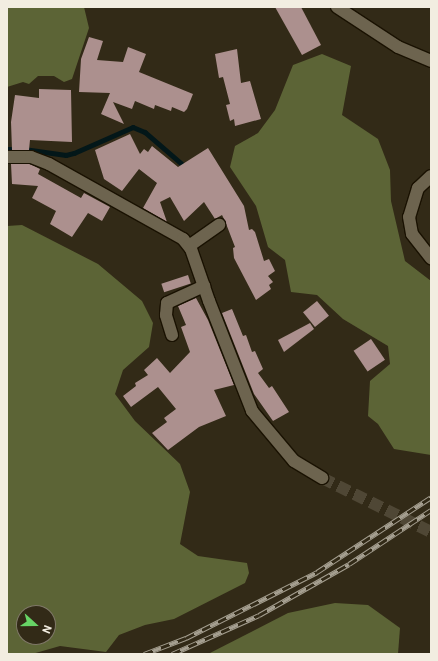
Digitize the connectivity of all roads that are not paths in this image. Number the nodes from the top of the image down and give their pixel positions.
1 (337, 7) edge
2 (431, 61) edge
3 (7, 157) edge
4 (431, 176) edge
5 (219, 225) dead end
6 (189, 246) junction
7 (431, 258) edge
8 (204, 286) junction
9 (172, 335) dead end
10 (322, 478) tunnel mouth

1 - 2 street
3 - 6 street
4 - 7 street
5 - 6 street
6 - 8 street
8 - 9 street
8 - 10 street

